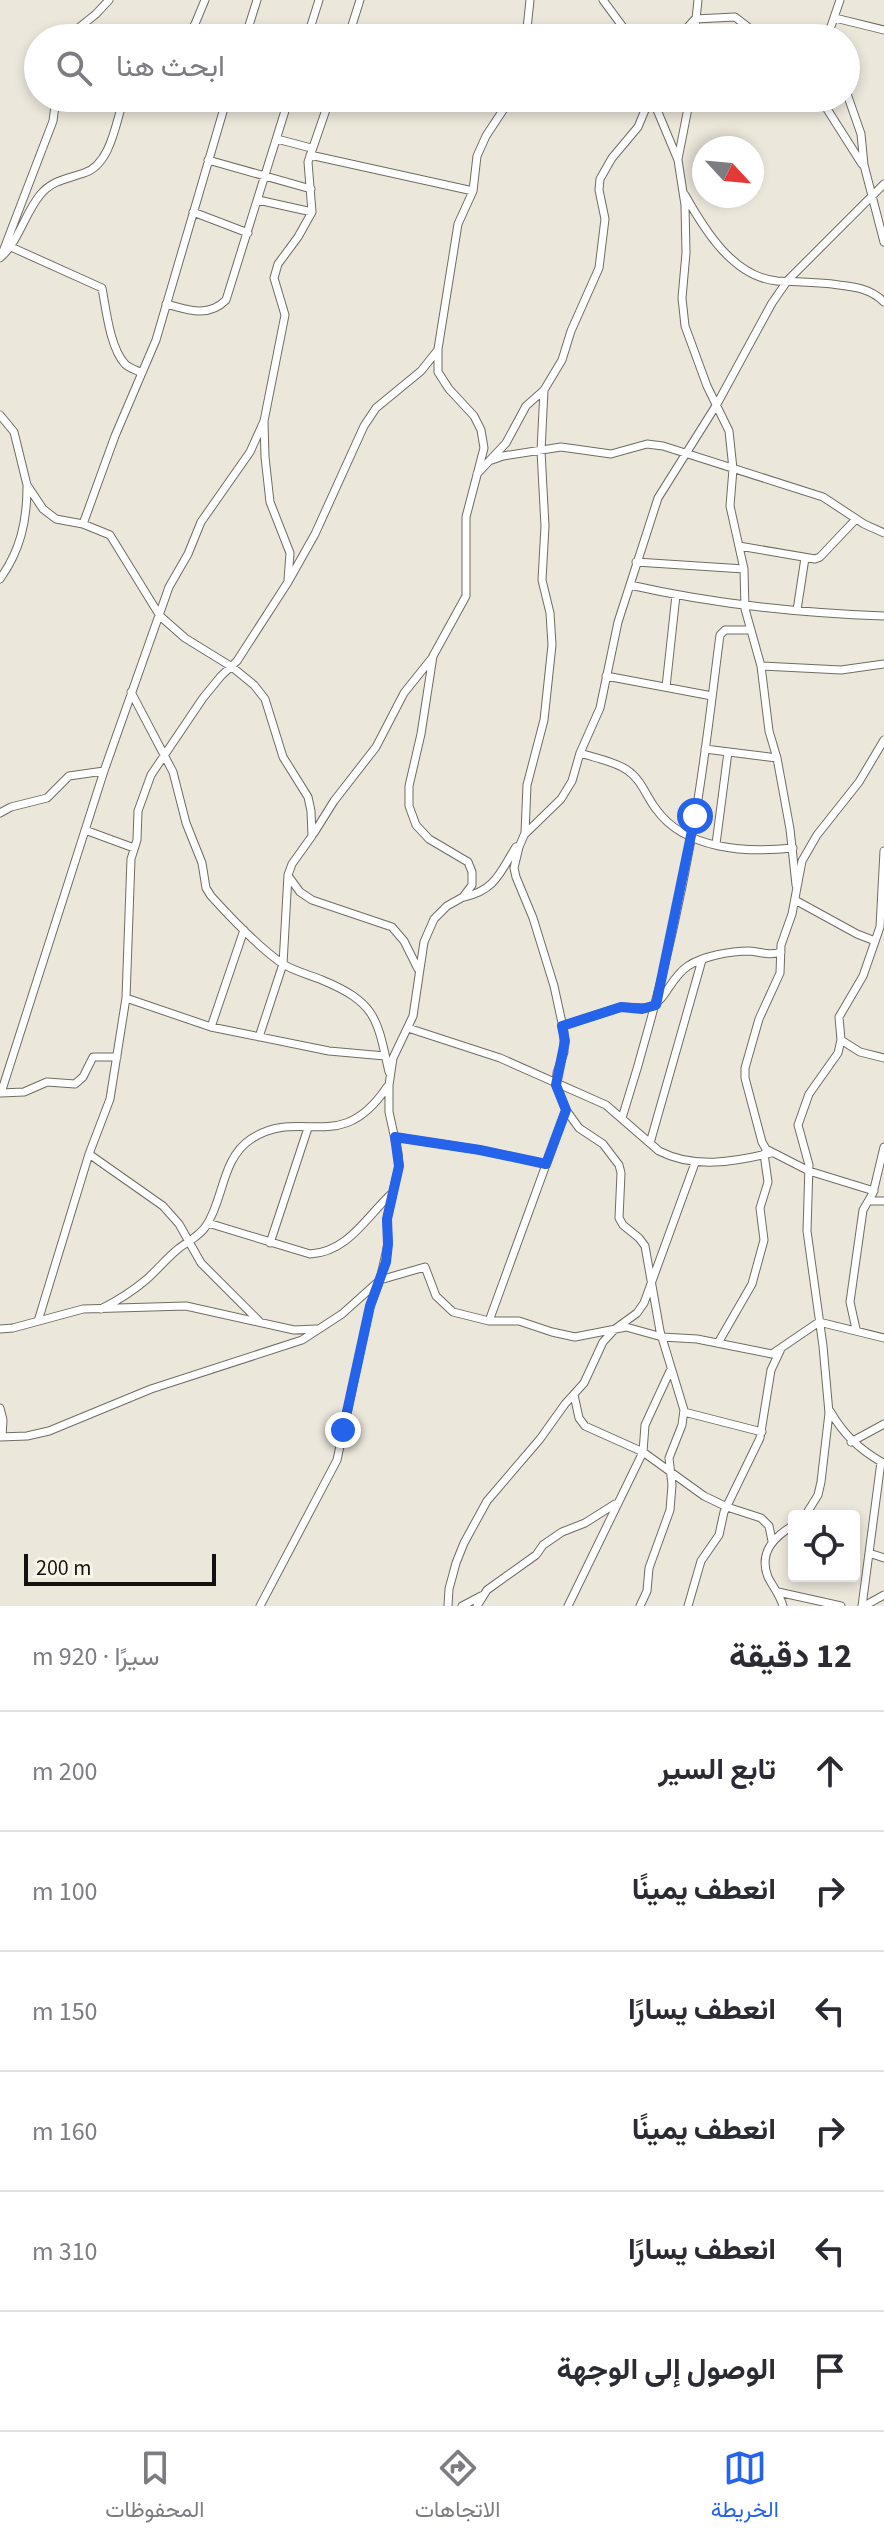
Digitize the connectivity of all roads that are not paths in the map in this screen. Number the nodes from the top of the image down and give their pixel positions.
1 (109, 0) edge
2 (205, 0) edge
3 (257, 0) edge
4 (319, 0) edge
5 (360, 0) edge
6 (530, 0) edge
7 (603, 0) edge
8 (698, 0) edge
9 (840, 0) edge
10 (835, 18) junction
11 (695, 19) junction
12 (84, 24) edge
13 (195, 24) edge
14 (249, 24) edge
15 (311, 24) edge
16 (352, 24) edge
17 (527, 24) edge
18 (621, 24) edge
19 (691, 24) edge
20 (695, 24) edge
21 (744, 24) edge
22 (833, 24) edge
23 (860, 24) edge
24 (860, 24) edge
25 (884, 30) edge
26 (54, 112) edge
27 (119, 112) edge
28 (223, 112) edge
29 (285, 112) edge
30 (325, 112) edge
31 (502, 112) edge
32 (645, 112) edge
33 (657, 112) edge
34 (687, 112) edge
35 (829, 112) edge
36 (853, 112) edge
37 (277, 139) junction
38 (310, 151) junction
39 (208, 160) junction
40 (678, 160) junction
41 (864, 165) junction
42 (265, 177) junction
43 (884, 184) edge
44 (311, 189) junction
45 (682, 190) junction
46 (473, 191) junction
47 (873, 195) junction
48 (258, 200) junction
49 (193, 212) junction
50 (312, 212) junction
51 (248, 233) junction
52 (884, 242) edge
53 (11, 247) junction
54 (0, 258) edge
55 (788, 280) junction
56 (884, 302) edge
57 (166, 304) junction
58 (438, 349) junction
59 (142, 373) junction
60 (544, 390) junction
61 (717, 404) junction
62 (0, 415) edge
63 (264, 421) junction
64 (541, 451) junction
65 (687, 452) junction
66 (489, 461) junction
67 (733, 469) junction
68 (475, 476) junction
69 (27, 485) junction
70 (856, 519) junction
71 (83, 524) junction
72 (884, 533) edge
73 (739, 546) junction
74 (805, 558) junction
75 (636, 562) junction
76 (4, 567) edge
77 (744, 569) junction
78 (0, 579) edge
79 (288, 582) junction
80 (630, 585) junction
81 (676, 595) junction
82 (745, 604) junction
83 (797, 610) junction
84 (160, 616) junction
85 (884, 616) edge
86 (751, 630) junction
87 (433, 656) junction
88 (884, 664) edge
89 (761, 666) junction
90 (232, 667) junction
91 (606, 676) junction
92 (666, 687) junction
93 (131, 692) junction
94 (712, 696) junction
95 (884, 740) edge
96 (705, 749) junction
97 (728, 752) junction
98 (580, 753) junction
99 (165, 754) junction
100 (777, 758) junction
101 (104, 771) junction
102 (0, 813) edge
103 (85, 830) junction
104 (525, 833) junction
105 (312, 836) junction
106 (692, 838) junction
107 (716, 844) junction
108 (134, 848) junction
109 (793, 848) junction
110 (884, 853) edge
111 (288, 875) junction
112 (796, 885) junction
113 (463, 897) junction
114 (795, 900) junction
115 (882, 929) edge
116 (244, 930) junction
117 (875, 941) junction
118 (781, 952) junction
119 (702, 960) junction
120 (283, 964) junction
121 (419, 970) junction
122 (126, 998) junction
123 (656, 1005) junction
124 (562, 1026) junction
125 (211, 1027) junction
126 (408, 1028) junction
127 (259, 1037) junction
128 (841, 1040) junction
129 (385, 1056) junction
130 (117, 1057) junction
131 (884, 1058) edge
132 (389, 1075) junction
133 (389, 1085) junction
134 (556, 1085) junction
135 (566, 1110) junction
136 (622, 1118) junction
137 (308, 1128) junction
138 (395, 1137) junction
139 (650, 1143) junction
140 (884, 1147) edge
141 (768, 1153) junction
142 (89, 1154) junction
143 (695, 1163) junction
144 (546, 1164) junction
145 (809, 1171) junction
146 (874, 1191) junction
147 (391, 1194) junction
148 (869, 1201) junction
149 (884, 1201) edge
150 (208, 1223) junction
151 (188, 1242) junction
152 (270, 1243) junction
153 (380, 1280) junction
154 (650, 1283) junction
155 (101, 1309) junction
156 (38, 1321) junction
157 (489, 1321) junction
158 (819, 1322) junction
159 (261, 1324) junction
160 (321, 1327) junction
161 (0, 1329) edge
162 (615, 1329) junction
163 (856, 1329) junction
164 (662, 1337) junction
165 (884, 1338) edge
166 (718, 1343) junction
167 (781, 1349) junction
168 (671, 1369) junction
169 (574, 1395) junction
170 (0, 1408) edge
171 (829, 1409) junction
172 (684, 1412) junction
173 (884, 1424) edge
174 (762, 1432) junction
175 (1, 1437) edge
176 (851, 1442) junction
177 (643, 1452) junction
178 (882, 1463) edge
179 (671, 1472) junction
180 (617, 1503) junction
181 (727, 1507) junction
182 (809, 1510) edge
183 (788, 1528) edge
184 (772, 1541) junction
185 (869, 1553) junction
186 (884, 1558) edge
187 (778, 1592) junction
188 (483, 1595) junction
189 (884, 1595) edge
190 (260, 1606) edge
191 (448, 1606) edge
192 (462, 1606) edge
193 (477, 1606) edge
194 (568, 1606) edge
195 (640, 1606) edge
196 (688, 1606) edge
197 (783, 1606) edge
198 (841, 1606) edge
199 (863, 1606) edge

1 - 12 street
2 - 13 street
3 - 14 street
4 - 15 street
5 - 16 street
6 - 17 street
7 - 18 street
8 - 11 street
9 - 10 street
10 - 22 street
10 - 24 street
11 - 19 street
11 - 20 street
11 - 21 street
23 - 25 street
26 - 54 street
27 - 53 street
28 - 39 street
29 - 37 street
30 - 38 street
31 - 46 street
32 - 60 street
33 - 40 street
34 - 40 street
35 - 41 street
36 - 41 street
37 - 38 street
37 - 42 street
38 - 44 street
38 - 46 street
39 - 42 street
39 - 49 street
40 - 45 street
41 - 47 street
42 - 44 street
42 - 48 street
43 - 47 street
44 - 50 street
45 - 55 street
45 - 61 street
46 - 58 street
47 - 52 street
47 - 55 street
48 - 50 street
48 - 51 street
49 - 51 street
49 - 57 street
50 - 63 street
51 - 57 street
53 - 54 street
53 - 59 street
55 - 56 street
55 - 61 street
57 - 59 street
58 - 68 street
58 - 79 street
59 - 71 street
60 - 64 street
60 - 66 street
61 - 65 street
61 - 67 street
62 - 69 street
63 - 79 street
63 - 84 street
64 - 65 street
64 - 66 street
64 - 104 street
65 - 67 street
65 - 75 street
66 - 68 street
67 - 70 street
67 - 73 street
68 - 87 street
69 - 71 street
69 - 76 street
70 - 72 street
70 - 74 street
71 - 84 street
73 - 74 street
73 - 77 street
74 - 83 street
75 - 77 street
75 - 80 street
76 - 78 street
77 - 82 street
79 - 90 street
80 - 81 street
80 - 91 street
81 - 82 street
81 - 92 street
82 - 83 street
82 - 86 street
83 - 85 street
84 - 90 street
84 - 93 street
86 - 89 street
86 - 94 street
87 - 105 street
87 - 113 street
88 - 89 street
89 - 100 street
90 - 99 street
90 - 105 street
91 - 92 street
91 - 98 street
92 - 94 street
93 - 99 street
93 - 101 street
94 - 96 street
95 - 112 street
96 - 97 street
96 - 106 street
97 - 100 street
97 - 107 street
98 - 104 street
98 - 106 street
99 - 108 street
99 - 116 street
100 - 109 street
101 - 102 street
101 - 103 street
103 - 108 street
103 - 130 street
104 - 113 street
104 - 124 street
105 - 111 street
106 - 107 street
106 - 123 street
107 - 109 street
108 - 122 street
109 - 112 street
110 - 115 street
111 - 120 street
111 - 121 street
112 - 114 street
113 - 121 street
114 - 117 street
114 - 118 street
115 - 117 street
116 - 120 street
116 - 125 street
117 - 128 street
118 - 119 street
118 - 141 street
119 - 123 street
119 - 139 street
120 - 127 street
120 - 129 street
121 - 126 street
122 - 125 street
122 - 130 street
123 - 124 street
123 - 136 street
124 - 134 street
125 - 127 street
126 - 132 street
126 - 134 street
127 - 129 street
128 - 131 street
128 - 145 street
129 - 132 street
130 - 142 street
132 - 133 street
133 - 137 street
133 - 138 street
134 - 135 street
134 - 136 street
135 - 144 street
135 - 154 street
136 - 139 street
137 - 150 street
137 - 152 street
138 - 144 street
138 - 147 street
139 - 143 street
140 - 146 street
141 - 143 street
141 - 145 street
141 - 166 street
142 - 151 street
142 - 156 street
143 - 154 street
144 - 157 street
145 - 146 street
145 - 158 street
146 - 148 street
147 - 152 street
147 - 153 street
148 - 149 street
148 - 163 street
150 - 151 street
150 - 152 street
151 - 155 street
151 - 159 street
153 - 157 street
153 - 160 street
153 - 190 street
154 - 162 street
154 - 164 street
155 - 156 street
155 - 159 street
156 - 161 street
157 - 162 street
158 - 163 street
158 - 167 street
158 - 171 street
159 - 160 street
160 - 175 street
162 - 164 street
162 - 169 street
163 - 165 street
164 - 166 street
164 - 168 street
166 - 167 street
167 - 174 street
168 - 172 street
168 - 177 street
169 - 177 street
169 - 191 street
170 - 175 street
171 - 176 street
171 - 182 street
172 - 174 street
172 - 179 street
173 - 176 street
174 - 181 street
176 - 178 street
177 - 179 street
177 - 180 street
178 - 185 street
179 - 181 street
179 - 195 street
180 - 188 street
180 - 194 street
181 - 184 street
181 - 196 street
183 - 184 street
184 - 187 street
185 - 186 street
185 - 199 street
187 - 197 street
187 - 198 street
188 - 192 street
188 - 193 street
189 - 199 street

